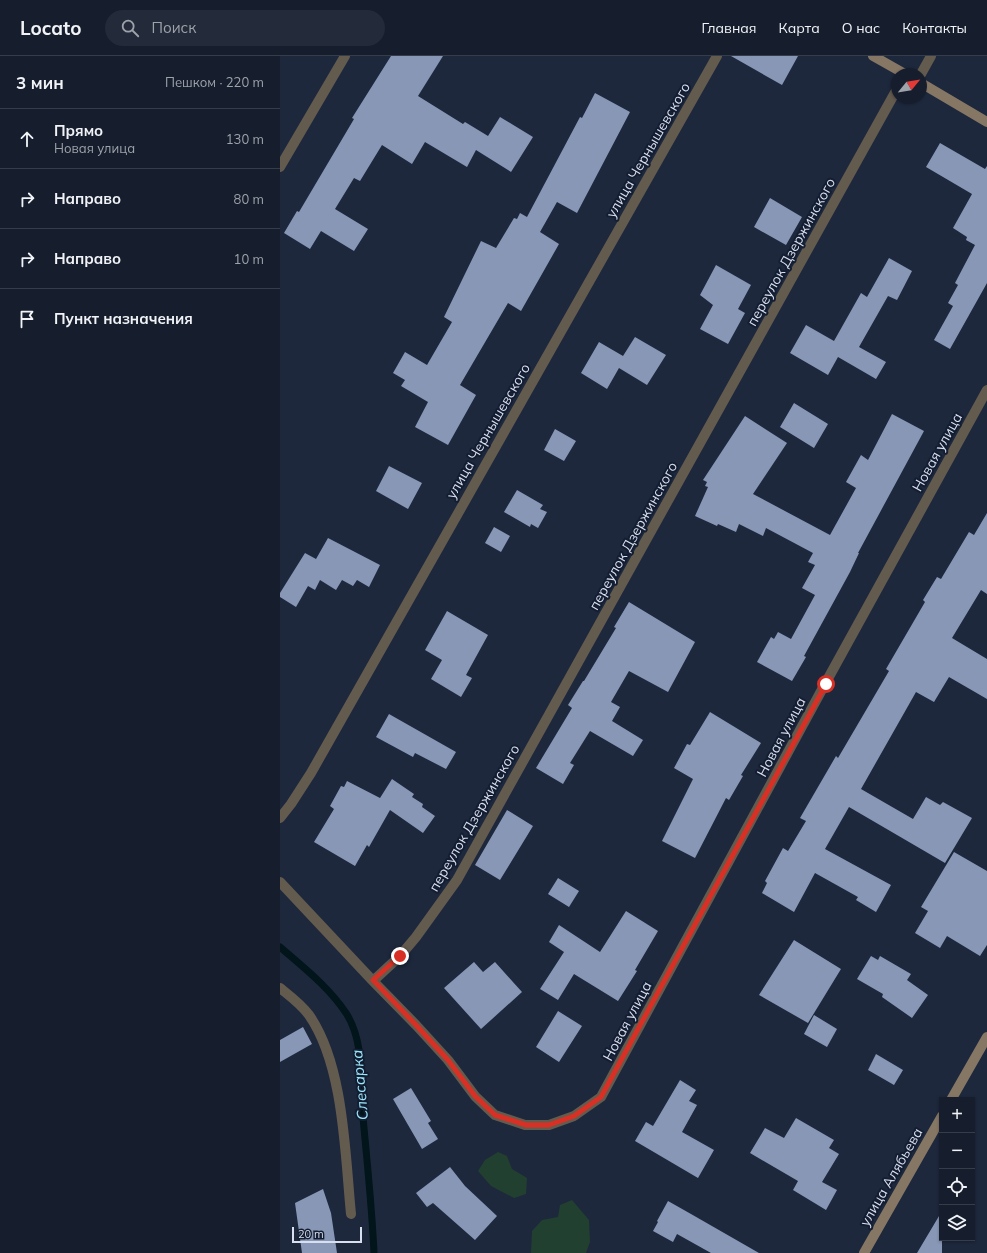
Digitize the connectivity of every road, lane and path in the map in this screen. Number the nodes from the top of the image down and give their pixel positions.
1 (345, 56) edge
2 (717, 56) edge
3 (873, 56) edge
4 (931, 56) edge
5 (894, 68) edge
6 (924, 68) edge
7 (927, 87) edge
8 (891, 100) edge
9 (987, 122) edge
10 (280, 167) edge
11 (987, 390) edge
12 (280, 818) edge
13 (280, 882) edge
14 (373, 980) junction
15 (280, 988) edge
16 (987, 1037) edge
17 (953, 1097) edge
18 (939, 1121) edge
19 (351, 1214) dead end
20 (864, 1253) edge

1 - 10 street
2 - 12 street, улица Чернышевского
3 - 5 main road
4 - 6 street
7 - 9 main road
8 - 14 street, переулок Дзержинского
11 - 14 street, Новая улица
13 - 14 street
15 - 19 street
16 - 17 main road
18 - 20 main road, улица Алябьева

